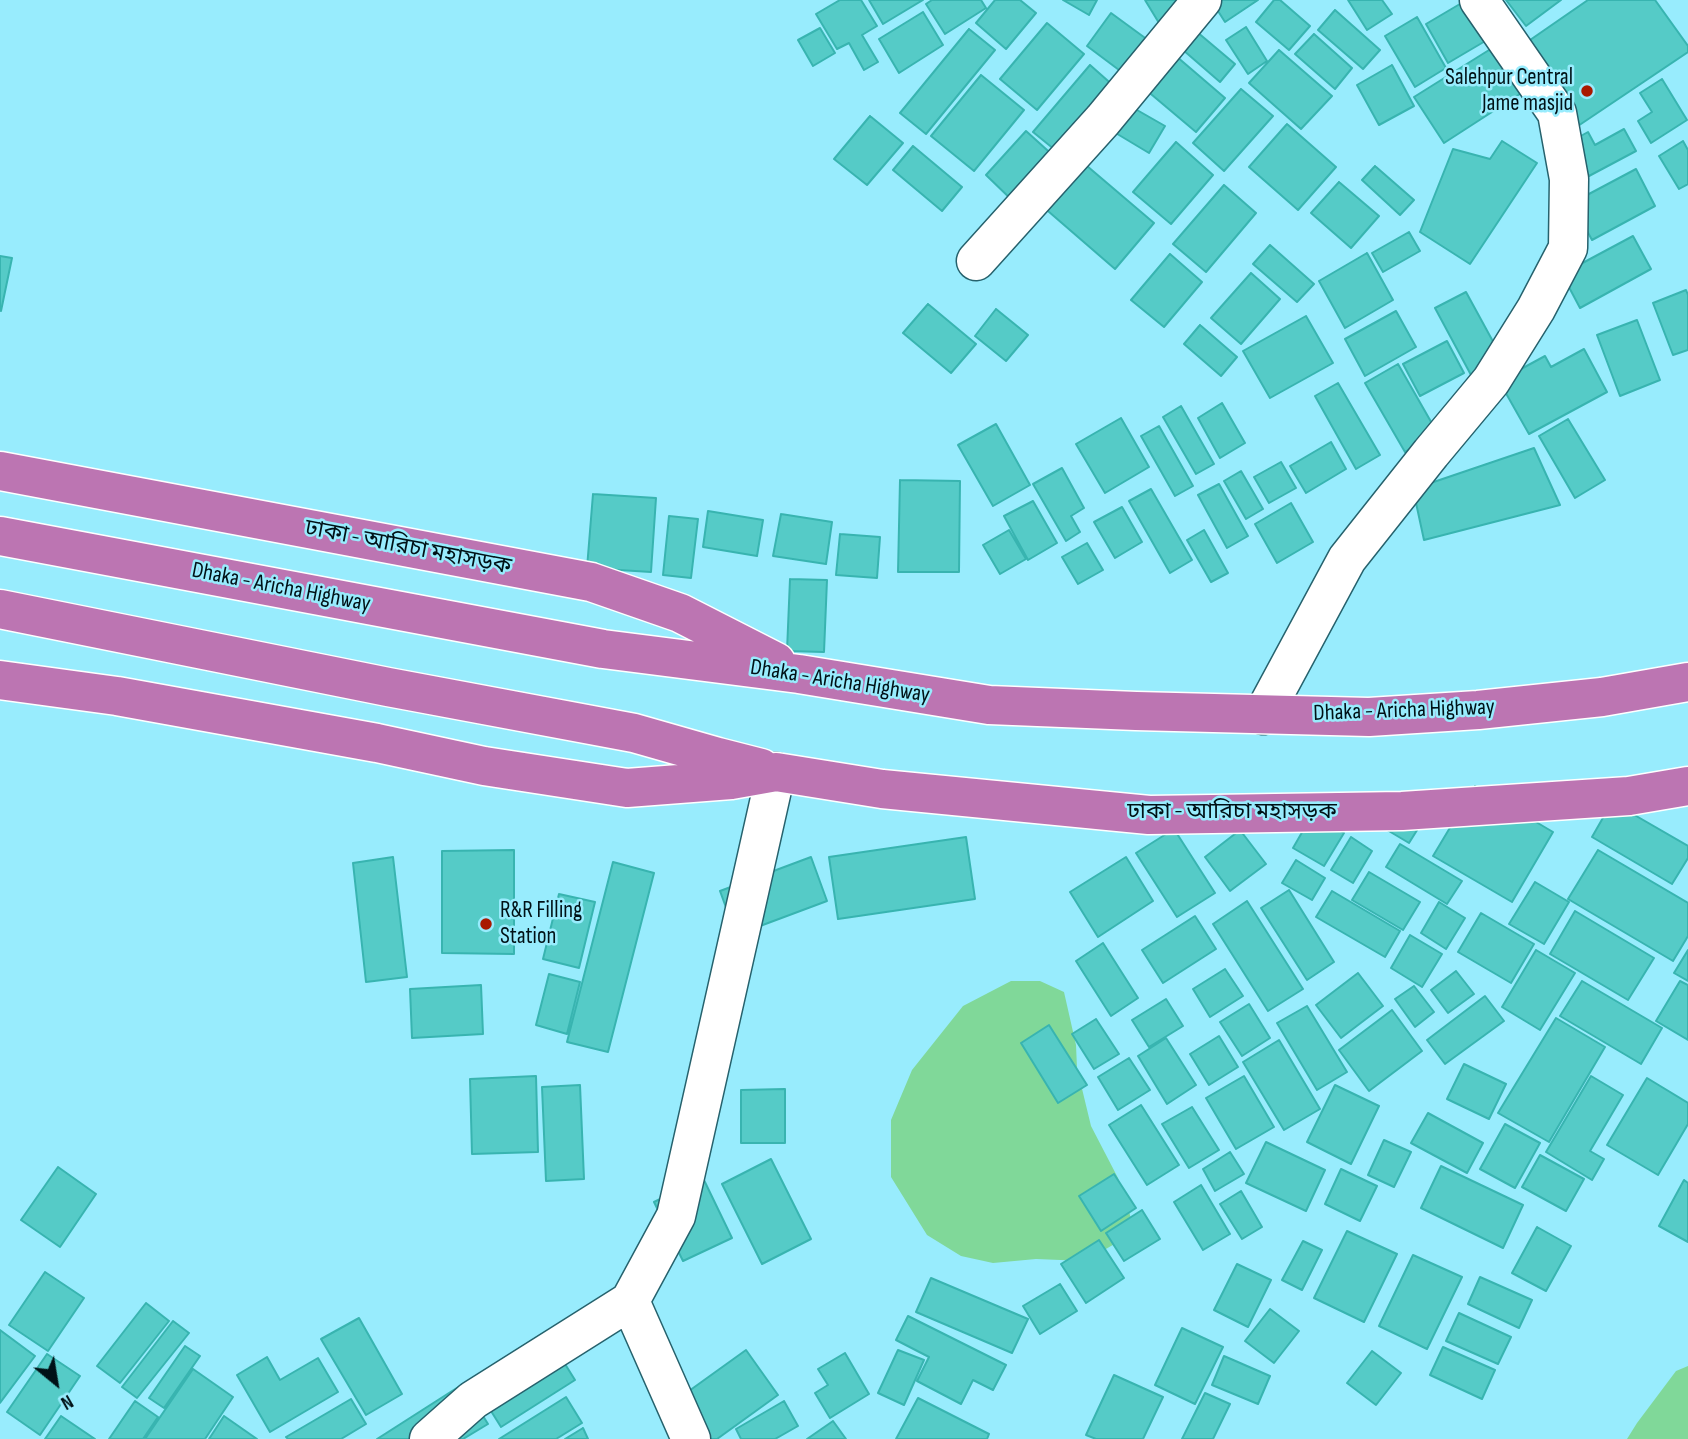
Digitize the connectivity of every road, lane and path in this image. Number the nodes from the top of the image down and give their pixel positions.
1 (1202, 0) edge
2 (1479, 0) edge
3 (976, 261) dead end
4 (0, 471) edge
5 (0, 536) edge
6 (0, 609) edge
7 (799, 674) junction
8 (0, 680) edge
9 (1688, 682) edge
10 (1263, 715) junction
11 (776, 772) junction
12 (1688, 786) edge
13 (630, 1301) junction
14 (429, 1439) edge
15 (691, 1439) edge

1 - 3 street
2 - 10 street
4 - 7 highway, ঢাকা - আরিচা মহাসড়ক
5 - 7 highway, Dhaka - Aricha Highway
6 - 11 highway, ঢাকা - আরিচা মহাসড়ক
7 - 10 highway, Dhaka - Aricha Highway
8 - 11 highway, ঢাকা - আরিচা মহাসড়ক
9 - 10 highway, Dhaka - Aricha Highway
11 - 12 highway, ঢাকা - আরিচা মহাসড়ক
11 - 13 street
13 - 14 street
13 - 15 street

